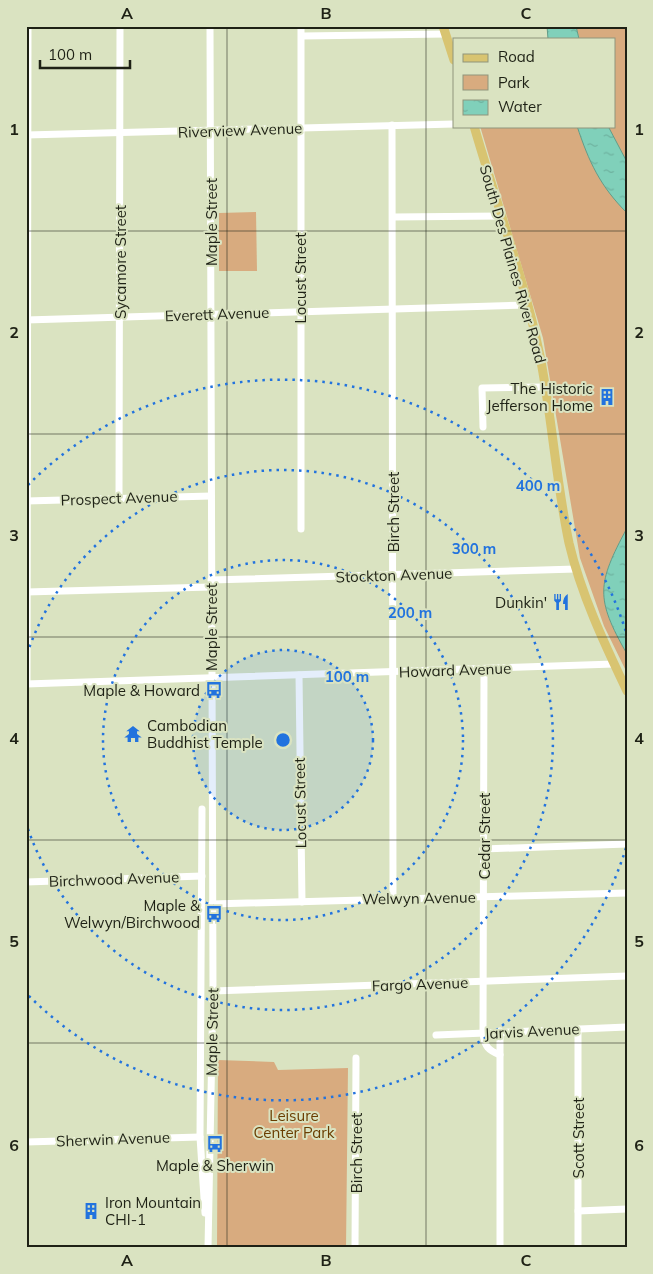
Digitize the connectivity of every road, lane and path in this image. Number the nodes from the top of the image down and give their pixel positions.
1 (28, 26) edge
2 (120, 26) edge
3 (210, 26) edge
4 (302, 26) edge
5 (445, 30) edge
6 (302, 36) junction
7 (453, 57) edge
8 (453, 124) edge
9 (392, 125) junction
10 (301, 128) junction
11 (475, 128) edge
12 (210, 130) junction
13 (120, 133) junction
14 (27, 135) edge
15 (501, 216) junction
16 (393, 217) junction
17 (527, 305) junction
18 (394, 309) junction
19 (300, 312) junction
20 (211, 314) junction
21 (120, 317) junction
22 (27, 320) edge
23 (545, 386) junction
24 (483, 427) dead end
25 (211, 496) junction
26 (119, 498) junction
27 (27, 501) edge
28 (301, 529) dead end
29 (576, 569) junction
30 (393, 575) junction
31 (211, 584) junction
32 (27, 592) edge
33 (614, 664) junction
34 (484, 669) junction
35 (392, 672) junction
36 (299, 675) junction
37 (211, 678) junction
38 (27, 684) edge
39 (627, 691) edge
40 (202, 809) dead end
41 (627, 844) edge
42 (483, 849) junction
43 (202, 876) junction
44 (26, 882) edge
45 (627, 893) edge
46 (484, 897) junction
47 (392, 898) junction
48 (302, 902) junction
49 (212, 904) junction
50 (627, 976) edge
51 (483, 982) junction
52 (213, 991) junction
53 (627, 1027) edge
54 (578, 1029) junction
55 (500, 1031) junction
56 (483, 1034) junction
57 (436, 1035) dead end
58 (500, 1054) junction
59 (356, 1058) dead end
60 (200, 1137) junction
61 (26, 1142) edge
62 (627, 1209) edge
63 (578, 1211) junction
64 (208, 1227) junction
65 (208, 1248) edge
66 (355, 1248) edge
67 (500, 1248) edge
68 (578, 1248) edge

1 - 14 street
2 - 13 street, Sycamore Street
3 - 12 street, Maple Street
4 - 6 street, Locust Street
5 - 6 street
5 - 7 main road
6 - 10 street, Locust Street
8 - 9 street, Riverview Avenue
9 - 10 street, Riverview Avenue
9 - 16 street, Birch Street
10 - 12 street, Riverview Avenue
10 - 19 street, Locust Street
11 - 15 main road, South Des Plaines River Road
12 - 13 street, Riverview Avenue
12 - 20 street, Maple Street
13 - 14 street, Riverview Avenue
13 - 21 street, Sycamore Street
14 - 22 street
15 - 16 street
15 - 17 main road, South Des Plaines River Road
16 - 18 street, Birch Street
17 - 18 street, Everett Avenue
17 - 23 main road, South Des Plaines River Road
18 - 19 street, Everett Avenue
18 - 30 street, Birch Street
19 - 20 street, Everett Avenue
19 - 28 street, Locust Street
20 - 21 street, Everett Avenue
20 - 25 street, Maple Street
21 - 22 street, Everett Avenue
21 - 26 street, Sycamore Street
22 - 27 street
23 - 24 street
23 - 29 main road, South Des Plaines River Road
25 - 26 street, Prospect Avenue
25 - 31 street, Maple Street
26 - 27 street, Prospect Avenue
27 - 32 street
29 - 30 street, Stockton Avenue
29 - 33 main road, South Des Plaines River Road
30 - 31 street, Stockton Avenue
30 - 35 street, Birch Street
31 - 32 street, Stockton Avenue
31 - 37 street, Maple Street
32 - 38 street
33 - 34 street, Howard Avenue
33 - 39 main road, South Des Plaines River Road
34 - 35 street, Howard Avenue
34 - 42 street, Cedar Street
35 - 36 street, Howard Avenue
35 - 47 street, Birch Street
36 - 37 street, Howard Avenue
36 - 48 street, Locust Street
37 - 38 street, Howard Avenue
37 - 49 street, Maple Street
40 - 43 street, Maple Street
41 - 42 street
42 - 46 street, Cedar Street
43 - 44 street, Birchwood Avenue
43 - 60 street, Maple Street
45 - 46 street, Welwyn Avenue
46 - 47 street, Welwyn Avenue
46 - 51 street, Cedar Street
47 - 48 street, Welwyn Avenue
48 - 49 street, Welwyn Avenue
49 - 52 street, Maple Street
50 - 51 street, Fargo Avenue
51 - 52 street, Fargo Avenue
51 - 56 street, Cedar Street
52 - 64 street, Maple Street
53 - 54 street, Jarvis Avenue
54 - 55 street, Jarvis Avenue
54 - 63 street, Scott Street
55 - 56 street, Jarvis Avenue
55 - 58 street
56 - 57 street, Jarvis Avenue
56 - 58 street
58 - 67 street
59 - 66 street, Birch Street
60 - 61 street, Sherwin Avenue
60 - 64 street, Maple Street
62 - 63 street
63 - 68 street, Scott Street
64 - 65 street, Maple Street

